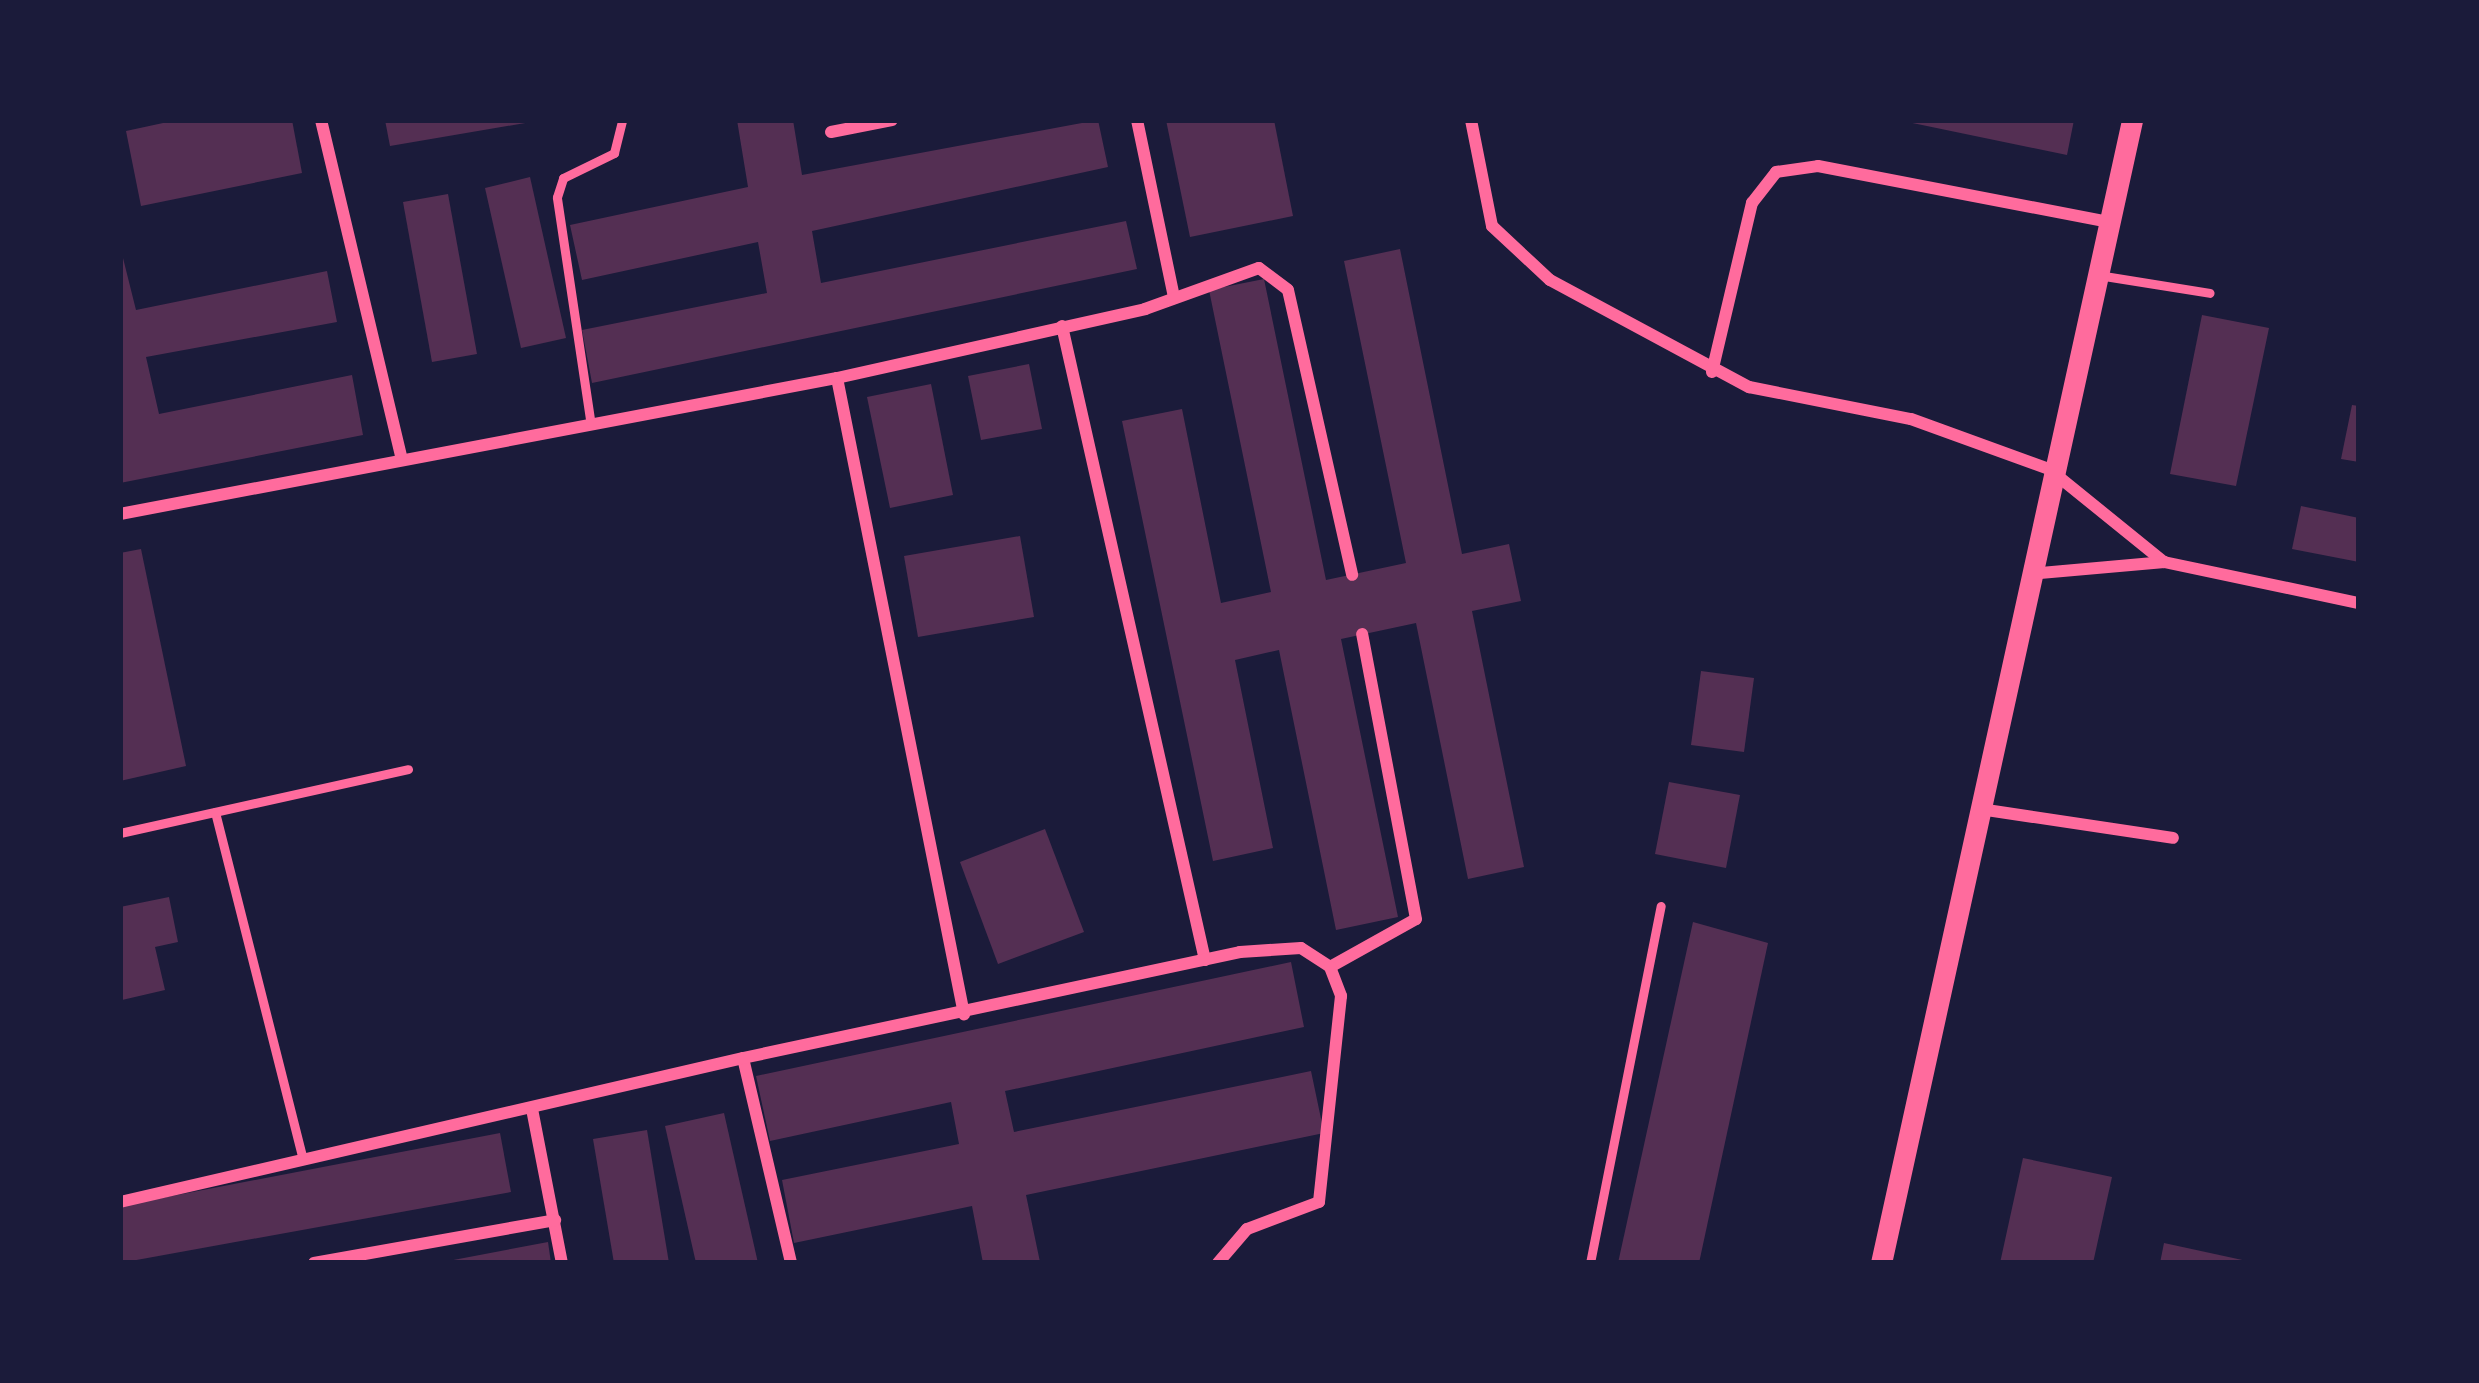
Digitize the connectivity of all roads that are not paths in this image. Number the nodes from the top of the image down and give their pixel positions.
1 (321, 120) edge
2 (622, 120) edge
3 (892, 120) edge
4 (1137, 120) edge
5 (1471, 120) edge
6 (2132, 120) edge
7 (831, 132) dead end
8 (2110, 222) junction
9 (2098, 275) junction
10 (2210, 292) dead end
11 (1174, 297) junction
12 (1062, 326) junction
13 (1712, 372) junction
14 (837, 378) junction
15 (590, 419) junction
16 (401, 455) junction
17 (2049, 470) junction
18 (120, 514) edge
19 (2164, 562) junction
20 (2028, 574) junction
21 (1352, 575) dead end
22 (2359, 604) edge
23 (1362, 634) dead end
24 (408, 769) dead end
25 (1978, 809) junction
26 (215, 812) junction
27 (120, 833) edge
28 (2173, 838) dead end
29 (1661, 906) dead end
30 (1205, 960) junction
31 (1330, 967) junction
32 (964, 1014) junction
33 (743, 1058) junction
34 (532, 1109) junction
35 (303, 1160) junction
36 (120, 1202) edge
37 (555, 1220) junction
38 (314, 1263) edge
39 (562, 1263) edge
40 (791, 1263) edge
41 (1218, 1263) edge
42 (1590, 1263) edge
43 (1881, 1263) edge

1 - 16 street
2 - 15 lane
3 - 7 street
4 - 11 street
5 - 13 street
6 - 8 street
8 - 9 street
8 - 13 street
9 - 10 lane
9 - 17 street
11 - 12 street
11 - 21 street
12 - 14 street
12 - 30 street
13 - 17 street
14 - 15 street
14 - 32 street
15 - 16 street
16 - 18 street
17 - 19 street
17 - 20 street
19 - 20 street
19 - 22 street
20 - 25 street
23 - 31 street
24 - 26 lane
25 - 28 street
25 - 43 street
26 - 27 lane
26 - 35 lane
29 - 42 lane
30 - 31 street
30 - 32 street
31 - 41 street
32 - 33 street
33 - 34 street
33 - 40 street
34 - 35 street
34 - 37 street
35 - 36 street
37 - 38 street
37 - 39 street

